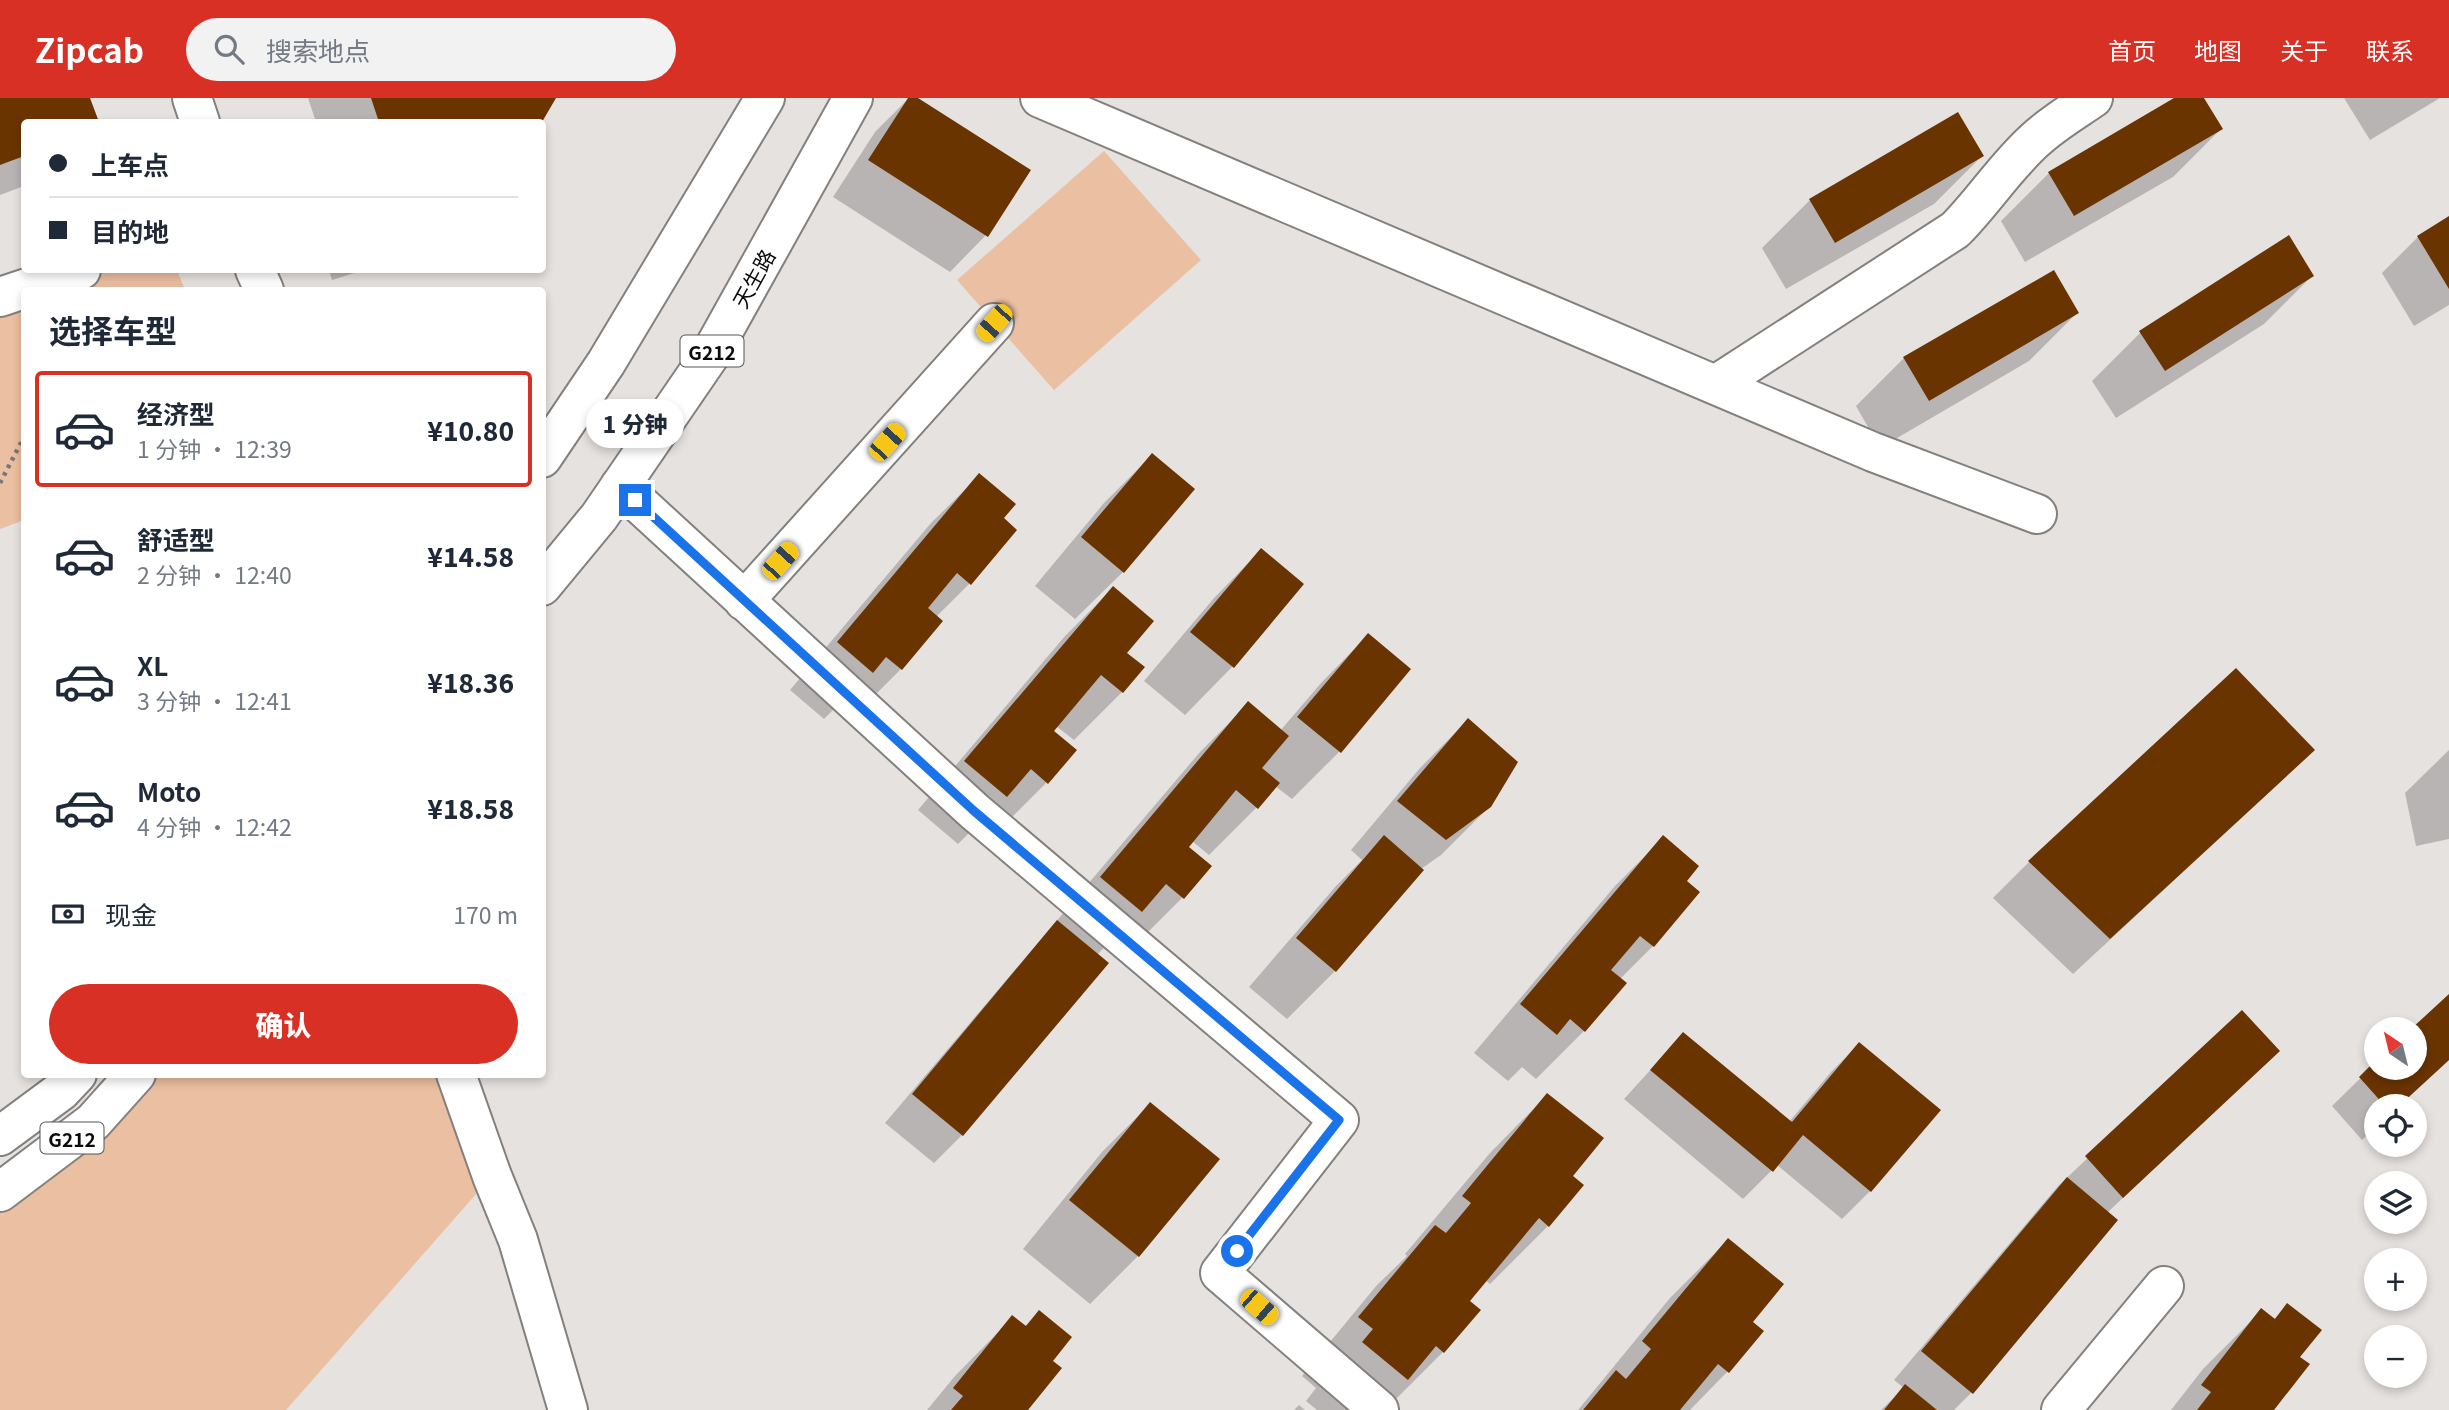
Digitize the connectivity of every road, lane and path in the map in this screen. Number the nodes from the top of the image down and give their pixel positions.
1 (192, 98) edge
2 (765, 98) edge
3 (853, 98) edge
4 (1040, 98) edge
5 (2093, 98) edge
6 (199, 119) edge
7 (72, 273) edge
8 (30, 287) edge
9 (21, 290) edge
10 (0, 297) edge
11 (994, 323) dead end
12 (1717, 384) junction
13 (21, 443) edge
14 (546, 452) edge
15 (0, 483) edge
16 (620, 486) junction
17 (2037, 514) dead end
18 (546, 581) edge
19 (744, 601) junction
20 (73, 1078) edge
21 (132, 1078) edge
22 (457, 1078) edge
23 (0, 1136) edge
24 (0, 1192) edge
25 (2164, 1286) dead end
26 (568, 1410) edge
27 (1379, 1410) edge
28 (2061, 1410) edge

1 - 6 main road
2 - 14 main road
3 - 16 main road, 天生路 / G212
4 - 12 main road
5 - 12 main road
7 - 8 main road
9 - 10 main road
11 - 19 main road
12 - 17 main road
13 - 15 path
16 - 18 main road, 天生路 / G212
16 - 19 main road
19 - 27 main road
20 - 23 main road, G212
21 - 24 main road, G212
22 - 26 main road
25 - 28 main road

